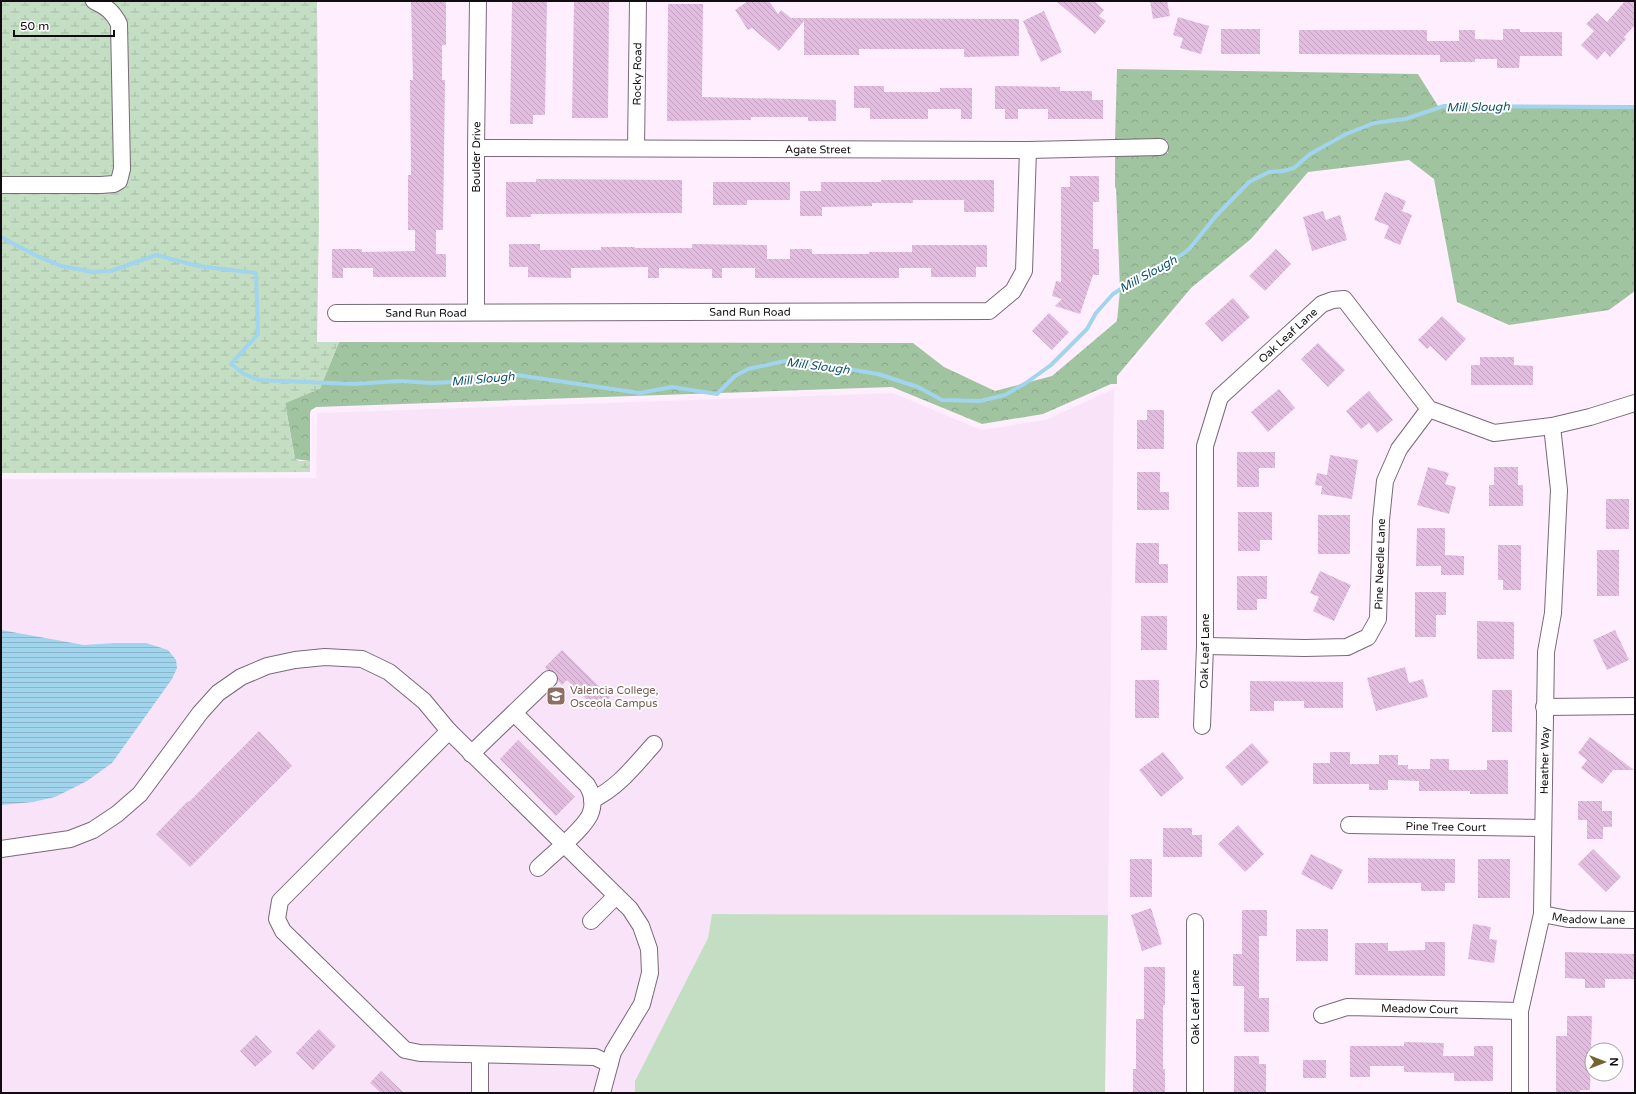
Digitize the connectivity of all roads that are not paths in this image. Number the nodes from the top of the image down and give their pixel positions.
1 (94, 1) edge
2 (478, 1) edge
3 (638, 1) edge
4 (1160, 147) dead end
5 (476, 148) junction
6 (636, 148) junction
7 (1028, 150) junction
8 (1, 185) edge
9 (476, 312) junction
10 (336, 314) dead end
11 (1635, 403) edge
12 (1429, 409) junction
13 (1552, 426) junction
14 (1205, 646) junction
15 (549, 679) dead end
16 (1635, 706) edge
17 (1544, 707) junction
18 (514, 713) junction
19 (1202, 726) dead end
20 (449, 731) junction
21 (654, 744) dead end
22 (471, 754) junction
23 (592, 800) junction
24 (1349, 825) dead end
25 (1543, 828) junction
26 (563, 844) junction
27 (1, 849) edge
28 (538, 868) dead end
29 (616, 896) junction
30 (1542, 914) junction
31 (1635, 920) edge
32 (591, 921) dead end
33 (1195, 922) dead end
34 (1520, 1011) junction
35 (1322, 1015) dead end
36 (480, 1055) junction
37 (610, 1064) junction
38 (480, 1093) edge
39 (602, 1093) edge
40 (1195, 1093) edge
41 (1520, 1093) edge

1 - 8 street
2 - 5 street, Boulder Drive
3 - 6 street, Rocky Road
4 - 7 street, Agate Street
5 - 6 street, Agate Street
5 - 9 street, Boulder Drive
6 - 7 street, Agate Street
7 - 9 street, Sand Run Road
9 - 10 street, Sand Run Road
11 - 13 street
12 - 13 street
12 - 14 street, Pine Needle Lane
12 - 14 street, Oak Leaf Lane
13 - 17 street, Heather Way
14 - 19 street, Oak Leaf Lane
15 - 18 street
16 - 17 street
17 - 25 street, Heather Way
18 - 22 street
18 - 23 street
20 - 22 street
20 - 27 street
20 - 36 street
21 - 23 street
22 - 26 street
23 - 26 street
24 - 25 street, Pine Tree Court
25 - 30 street, Heather Way
26 - 28 street
26 - 29 street
29 - 32 street
29 - 37 street
30 - 31 street, Meadow Lane
30 - 34 street, Heather Way
33 - 40 street, Oak Leaf Lane
34 - 35 street, Meadow Court
34 - 41 street, Heather Way
36 - 37 street
36 - 38 street
37 - 39 street

